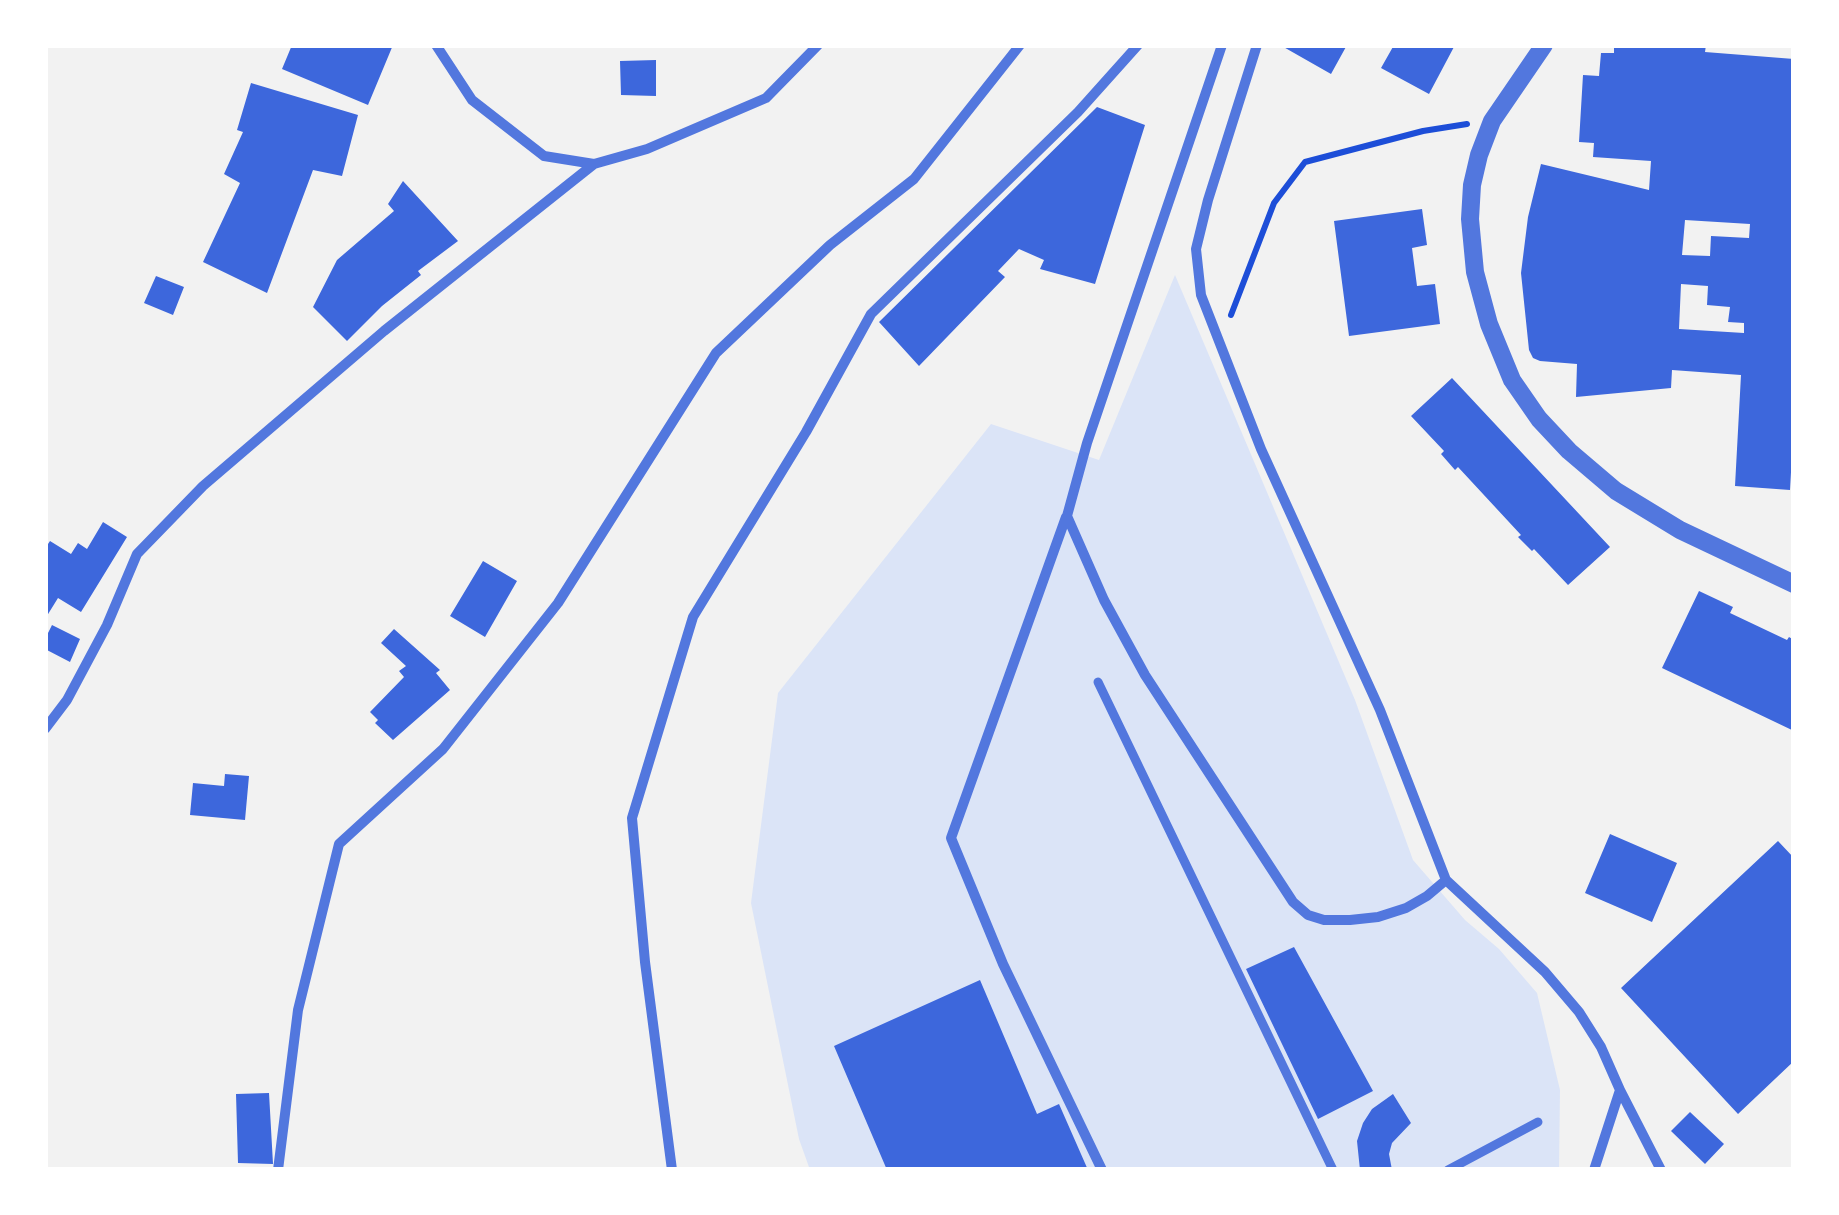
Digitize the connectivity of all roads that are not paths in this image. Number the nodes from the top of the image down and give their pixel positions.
1 (436, 45) edge
2 (818, 45) edge
3 (1020, 45) edge
4 (1138, 45) edge
5 (1222, 45) edge
6 (1257, 45) edge
7 (1544, 45) edge
8 (594, 164) junction
9 (1067, 516) junction
10 (1794, 584) edge
11 (1098, 682) dead end
12 (45, 729) edge
13 (1446, 880) junction
14 (1620, 1090) junction
15 (1538, 1122) dead end
16 (278, 1170) edge
17 (672, 1170) edge
18 (1102, 1170) edge
19 (1333, 1170) edge
20 (1448, 1170) edge
21 (1594, 1170) edge
22 (1661, 1170) edge

1 - 8 street
2 - 8 street
3 - 16 street
4 - 17 street
5 - 9 street
6 - 13 street
7 - 10 street
8 - 12 street
9 - 13 street
9 - 18 street
11 - 19 street
13 - 14 street
14 - 21 street
14 - 22 street
15 - 20 street

